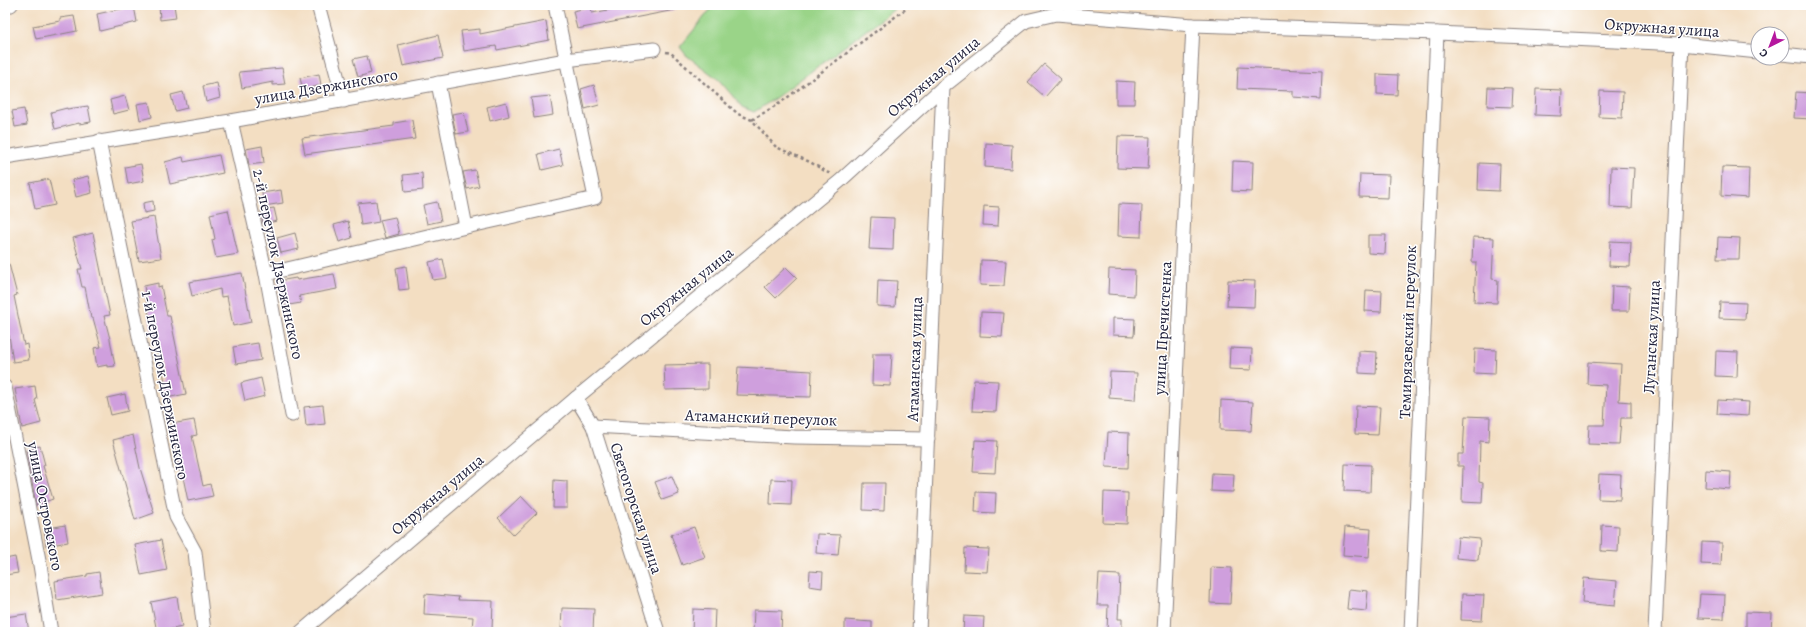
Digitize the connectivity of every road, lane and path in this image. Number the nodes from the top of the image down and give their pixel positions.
1 (11, 5) edge
2 (318, 5) edge
3 (555, 5) edge
4 (911, 5) edge
5 (5, 6) edge
6 (1193, 25) junction
7 (1437, 33) junction
8 (1682, 44) junction
9 (654, 48) joint
10 (1750, 51) edge
11 (1790, 55) edge
12 (1811, 57) edge
13 (566, 60) junction
14 (438, 83) junction
15 (942, 87) junction
16 (344, 101) junction
17 (752, 120) junction
18 (231, 121) junction
19 (100, 141) junction
20 (5, 157) edge
21 (840, 181) junction
22 (466, 227) junction
23 (266, 274) junction
24 (5, 387) edge
25 (576, 398) junction
26 (292, 415) dead end
27 (593, 426) junction
28 (928, 439) junction
29 (51, 632) edge
30 (204, 632) edge
31 (301, 632) edge
32 (658, 632) edge
33 (919, 632) edge
34 (1164, 632) edge
35 (1411, 632) edge
36 (1655, 632) edge

1 - 5 street
2 - 16 street
3 - 13 street
4 - 17 path
6 - 7 street, Окружная улица
6 - 15 street, Окружная улица
6 - 34 street, улица Пречистенка
7 - 8 street, Окружная улица
7 - 35 street, Темирязевский переулок
8 - 10 street, Окружная улица
8 - 36 street, Луганская улица
9 - 13 street, улица Дзержинского
9 - 17 path
11 - 12 street
13 - 14 street, улица Дзержинского
13 - 22 street
14 - 16 street, улица Дзержинского
14 - 22 street
15 - 21 street, Окружная улица
15 - 28 street, Атаманская улица
16 - 18 street, улица Дзержинского
17 - 21 path
18 - 19 street, улица Дзержинского
18 - 23 street, 2-й переулок Дзержинского
19 - 20 street, улица Дзержинского
19 - 30 street, 1-й переулок Дзержинского
21 - 25 street, Окружная улица
22 - 23 street
23 - 26 street, 2-й переулок Дзержинского
24 - 29 street, улица Островского
25 - 27 street, Светогорская улица
25 - 31 street, Окружная улица
27 - 28 street, Атаманский переулок
27 - 32 street, Светогорская улица
28 - 33 street, Атаманская улица

